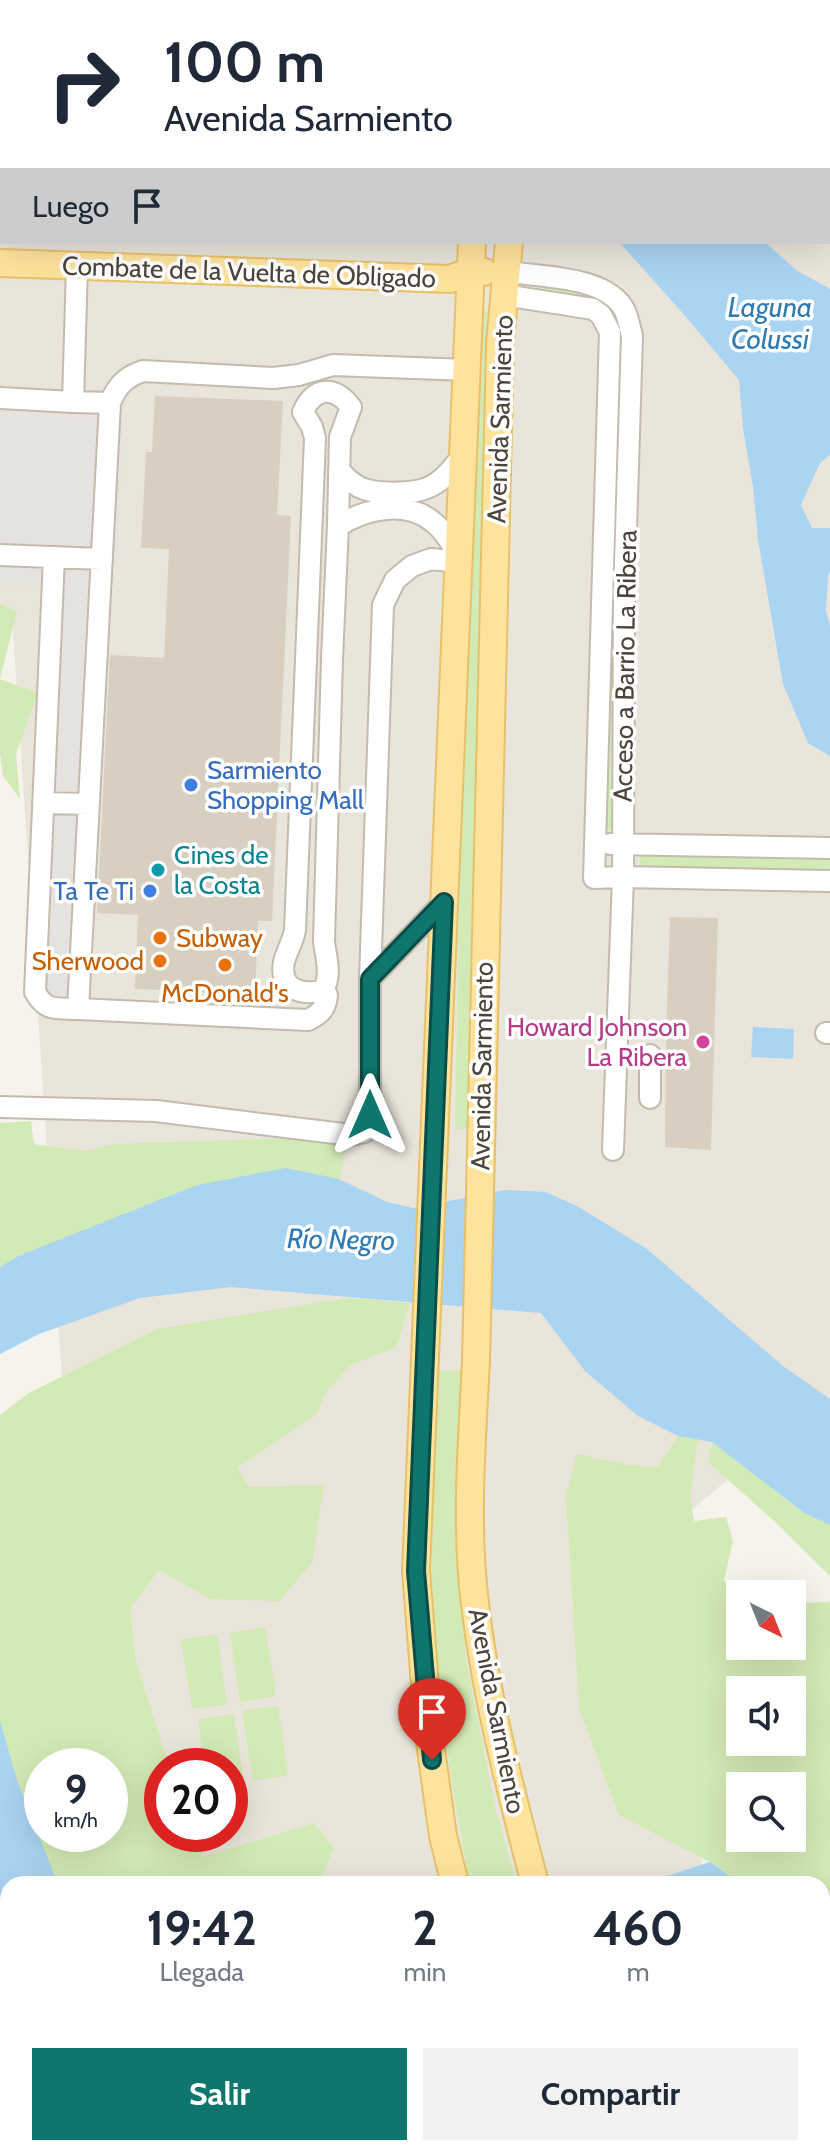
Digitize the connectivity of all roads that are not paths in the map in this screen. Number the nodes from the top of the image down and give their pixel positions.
1 (472, 244) edge
2 (509, 244) edge
3 (0, 263) edge
4 (77, 266) junction
5 (464, 281) junction
6 (506, 284) junction
7 (468, 370) junction
8 (299, 375) junction
9 (0, 398) edge
10 (308, 400) junction
11 (73, 402) junction
12 (110, 403) junction
13 (464, 454) junction
14 (339, 470) junction
15 (338, 526) junction
16 (0, 555) edge
17 (54, 557) junction
18 (102, 559) junction
19 (459, 560) junction
20 (624, 595) junction
21 (601, 597) junction
22 (305, 653) junction
23 (332, 659) junction
24 (43, 803) junction
25 (89, 804) junction
26 (595, 844) junction
27 (622, 845) junction
28 (830, 848) edge
29 (623, 877) junction
30 (830, 881) edge
31 (444, 902) junction
32 (370, 979) junction
33 (323, 991) junction
34 (78, 1009) junction
35 (650, 1055) dead end
36 (650, 1098) dead end
37 (0, 1107) edge
38 (613, 1150) dead end
39 (453, 1876) edge
40 (533, 1876) edge

1 - 5 main road, Avenida Sarmiento
2 - 6 main road, Avenida Sarmiento
3 - 4 main road, Combate de la Vuelta de Obligado
4 - 5 main road, Combate de la Vuelta de Obligado
4 - 11 street
5 - 6 main road, Combate de la Vuelta de Obligado
5 - 7 main road, Avenida Sarmiento
6 - 20 street, Acceso a Barrio La Ribera
6 - 21 street
6 - 40 main road, Avenida Sarmiento
7 - 8 street
7 - 13 main road, Avenida Sarmiento
8 - 10 street
8 - 12 street
9 - 11 street
10 - 14 street
10 - 22 street
11 - 12 street
12 - 18 street
13 - 14 street
13 - 19 main road, Avenida Sarmiento
14 - 15 street
15 - 19 street
15 - 23 street
16 - 17 street
17 - 18 street
17 - 24 street
18 - 25 street
19 - 31 main road, Avenida Sarmiento
19 - 32 street
20 - 21 street
20 - 27 street, Acceso a Barrio La Ribera
21 - 26 street
22 - 23 street
22 - 33 street
23 - 33 street
24 - 25 street
24 - 34 street
25 - 34 street
26 - 27 street
26 - 29 street
27 - 28 street
27 - 29 street, Acceso a Barrio La Ribera
29 - 30 street
29 - 38 street, Acceso a Barrio La Ribera
31 - 32 street
31 - 39 main road, Avenida Sarmiento
32 - 37 street
33 - 34 street
35 - 36 street

